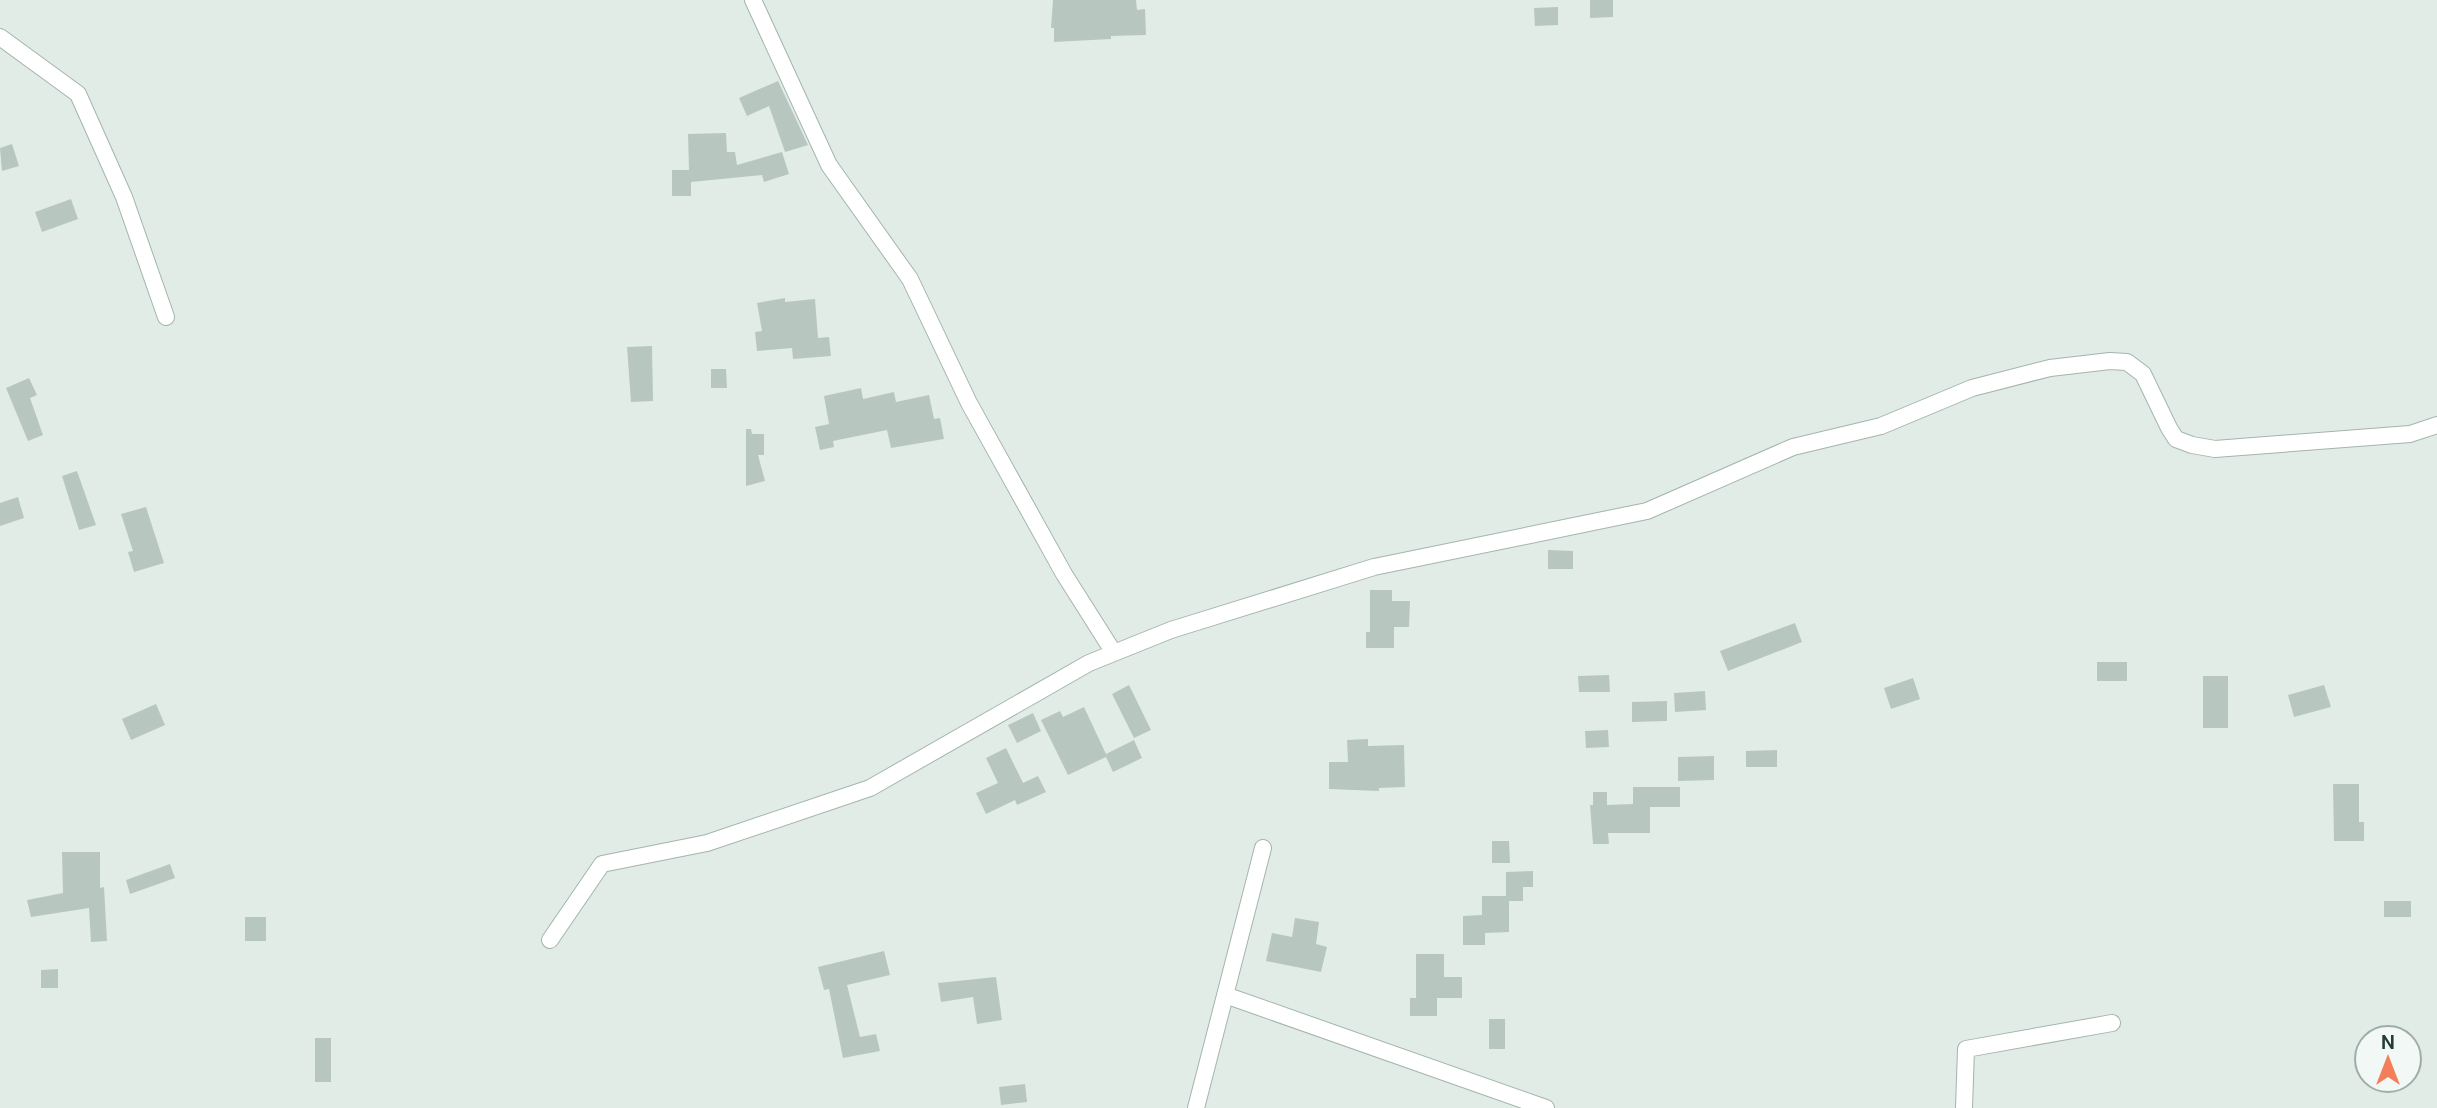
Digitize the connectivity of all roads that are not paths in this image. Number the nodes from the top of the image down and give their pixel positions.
1 (753, 0) edge
2 (0, 37) edge
3 (166, 317) dead end
4 (2437, 425) edge
5 (1114, 653) junction
6 (1263, 848) dead end
7 (550, 940) dead end
8 (1225, 995) junction
9 (2112, 1023) dead end
10 (1196, 1108) edge
11 (1546, 1108) edge
12 (1964, 1108) edge

1 - 5 street
2 - 3 street
4 - 5 street
5 - 7 street
6 - 8 street
8 - 10 street
8 - 11 street
9 - 12 street

